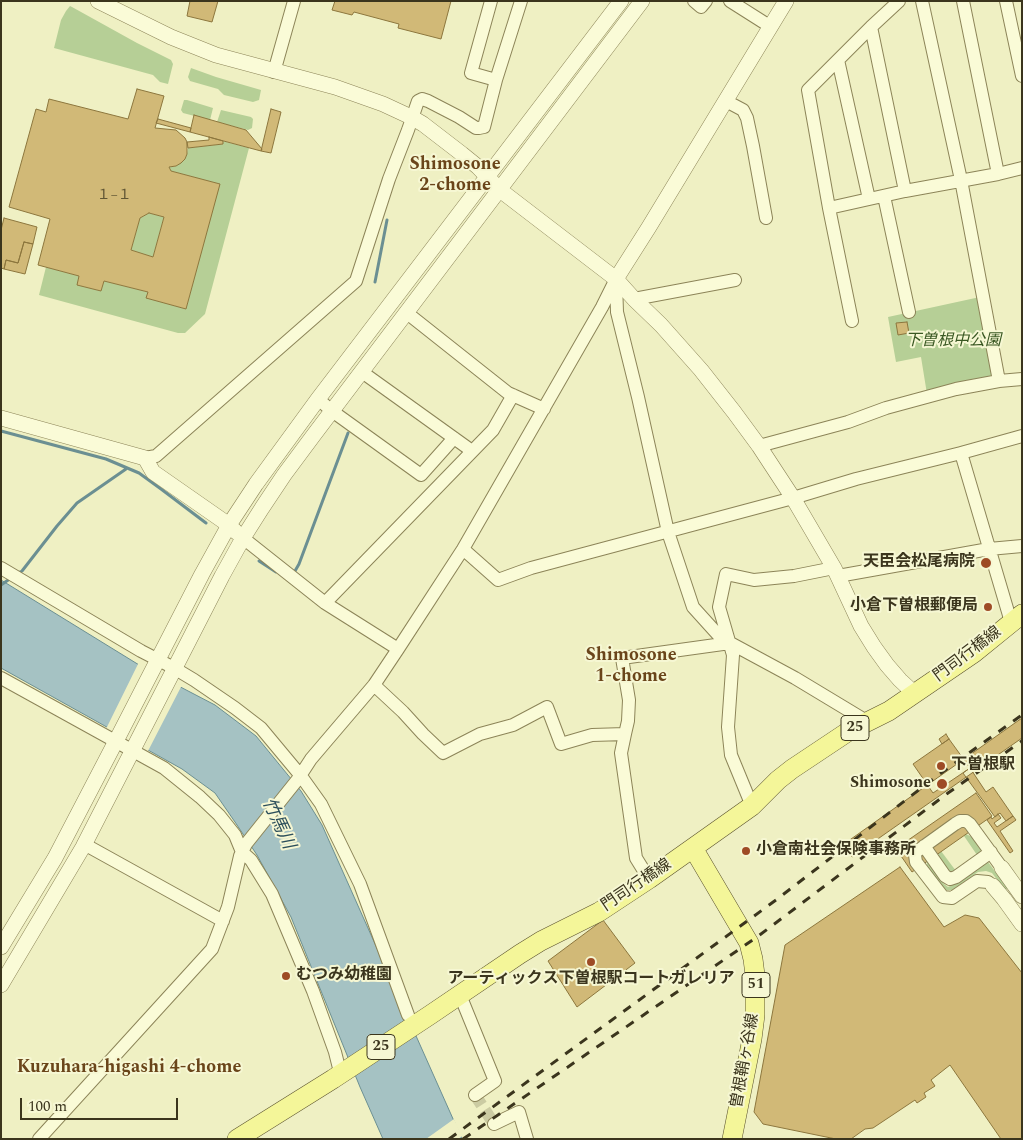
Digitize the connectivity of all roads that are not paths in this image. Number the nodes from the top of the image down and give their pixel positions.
1 (98, 1) edge
2 (294, 1) edge
3 (491, 1) edge
4 (521, 1) edge
5 (620, 1) edge
6 (642, 1) edge
7 (694, 1) edge
8 (706, 1) edge
9 (730, 1) edge
10 (786, 1) edge
11 (900, 1) edge
12 (922, 1) edge
13 (964, 1) edge
14 (1006, 1) edge
15 (771, 27) junction
16 (871, 27) junction
17 (838, 60) junction
18 (274, 72) junction
19 (1022, 76) edge
20 (496, 80) junction
21 (726, 101) junction
22 (412, 118) junction
23 (1022, 168) edge
24 (998, 174) junction
25 (488, 176) junction
26 (961, 180) junction
27 (500, 190) junction
28 (905, 191) junction
29 (884, 196) junction
30 (869, 199) junction
31 (829, 208) junction
32 (766, 218) dead end
33 (616, 280) junction
34 (735, 280) dead end
35 (634, 299) junction
36 (909, 312) dead end
37 (407, 313) junction
38 (852, 321) dead end
39 (362, 372) junction
40 (1022, 379) edge
41 (999, 381) junction
42 (513, 395) junction
43 (318, 400) junction
44 (544, 409) junction
45 (332, 411) junction
46 (1, 418) edge
47 (1022, 436) edge
48 (454, 438) junction
49 (759, 446) junction
50 (472, 451) junction
51 (961, 453) junction
52 (145, 458) junction
53 (793, 498) junction
54 (229, 525) junction
55 (668, 532) junction
56 (242, 538) junction
57 (1022, 546) edge
58 (463, 549) junction
59 (989, 549) junction
60 (5, 570) edge
61 (836, 572) junction
62 (325, 603) junction
63 (1016, 618) edge
64 (730, 643) junction
65 (398, 649) junction
66 (157, 662) junction
67 (173, 671) junction
68 (1, 678) edge
69 (374, 685) junction
70 (915, 694) junction
71 (868, 722) junction
72 (625, 734) junction
73 (117, 740) junction
74 (133, 749) junction
75 (300, 778) junction
76 (752, 806) junction
77 (84, 844) junction
78 (924, 846) junction
79 (244, 848) junction
80 (693, 848) junction
81 (991, 852) junction
82 (1002, 868) joint
83 (649, 879) junction
84 (993, 886) joint
85 (1022, 896) edge
86 (223, 921) junction
87 (1022, 924) edge
88 (1, 947) edge
89 (1, 985) edge
90 (460, 994) junction
91 (408, 1015) dead end
92 (336, 1073) junction
93 (476, 1095) dead end
94 (494, 1124) dead end
95 (737, 1138) edge
96 (39, 1139) edge
97 (237, 1139) edge
98 (527, 1139) edge

1 - 18 street
2 - 18 street
3 - 20 street
4 - 20 street
5 - 25 street
6 - 27 street
7 - 8 street
9 - 15 street
10 - 15 street
11 - 16 street
12 - 26 street
13 - 24 street
14 - 19 street
15 - 21 street
16 - 17 street
16 - 28 street
17 - 30 street
17 - 31 street
18 - 22 street
20 - 22 street
21 - 32 street
21 - 33 street
22 - 25 street
22 - 52 street
23 - 24 street
24 - 26 street
25 - 27 street
25 - 43 street
26 - 28 street
26 - 41 street
27 - 33 street
27 - 37 street
28 - 29 street
29 - 30 street
29 - 36 street
30 - 31 street
31 - 38 street
33 - 35 street
33 - 44 street
33 - 55 street
34 - 35 street
35 - 49 street
37 - 39 street
37 - 42 street
39 - 45 street
39 - 48 street
40 - 41 street
41 - 49 street
42 - 44 street
42 - 50 street
43 - 45 street
43 - 54 street
44 - 58 street
45 - 48 street
45 - 56 street
46 - 52 street
47 - 51 street
48 - 50 street
49 - 53 street
50 - 62 street
51 - 53 street
51 - 59 street
52 - 54 street
53 - 55 street
53 - 61 street
54 - 56 street
54 - 66 street
55 - 58 street
55 - 64 street
56 - 62 street
56 - 67 street
57 - 59 street
58 - 65 street
59 - 61 street
59 - 63 street
60 - 66 street
61 - 64 street
61 - 70 street
62 - 65 street
63 - 70 main road, 門司行橋線 / 25
64 - 71 street
64 - 72 street
64 - 76 street
65 - 69 street
66 - 67 street
66 - 73 street
67 - 74 street
67 - 75 street
68 - 73 street
69 - 72 street
69 - 75 street
70 - 71 main road, 門司行橋線 / 25
71 - 76 main road, 門司行橋線 / 25
72 - 83 street
73 - 74 street
73 - 88 street
74 - 77 street
74 - 79 street
75 - 79 street
75 - 91 street
76 - 80 main road, 門司行橋線 / 25
77 - 86 street
77 - 89 street
78 - 81 street
78 - 81 street
78 - 84 street
79 - 86 street
79 - 92 street
80 - 83 main road, 門司行橋線 / 25
80 - 95 main road, 曽根鞘ヶ谷線 / 51
81 - 82 street
82 - 85 street
83 - 90 main road, 門司行橋線 / 25
84 - 87 street
86 - 96 street
90 - 92 main road, 門司行橋線 / 25
90 - 93 street
92 - 97 main road, 門司行橋線 / 25
94 - 98 street

